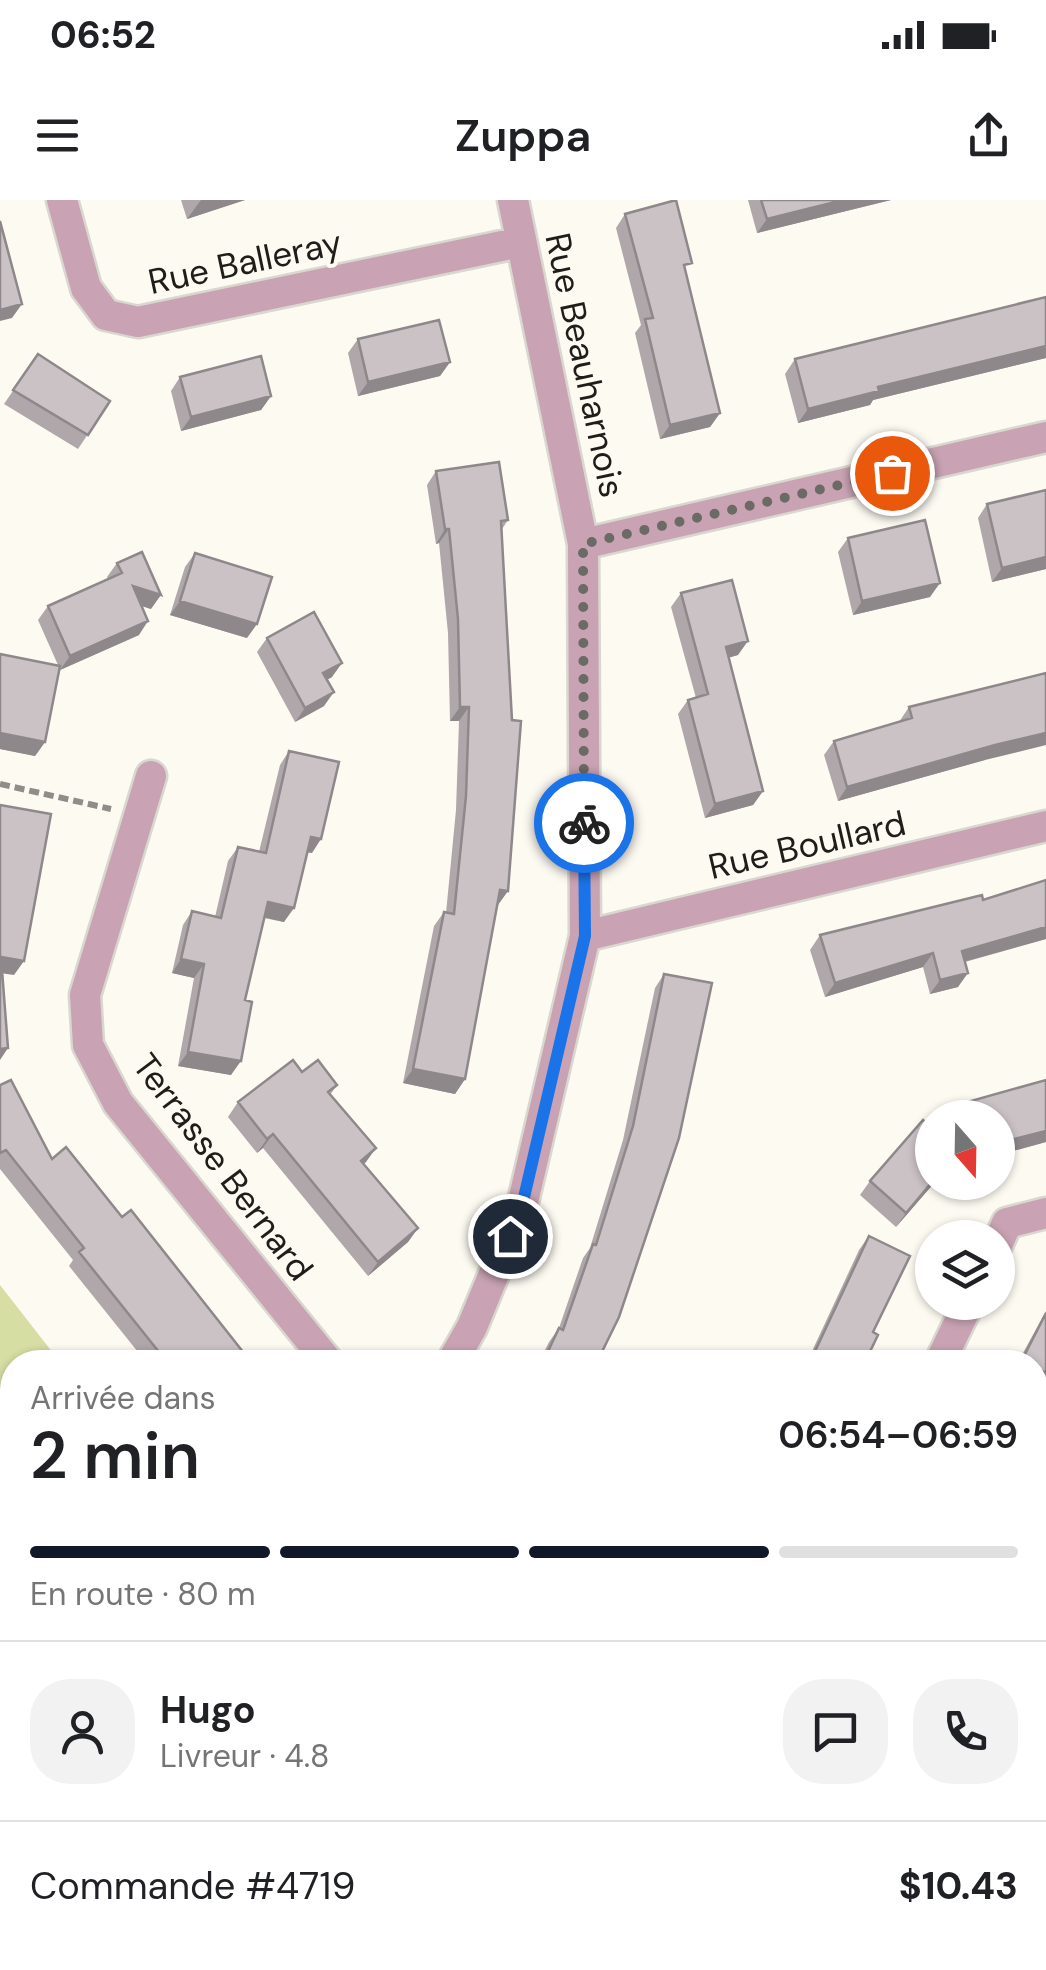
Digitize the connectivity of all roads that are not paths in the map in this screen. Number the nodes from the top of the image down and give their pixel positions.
1 (62, 200) edge
2 (513, 200) edge
3 (521, 242) junction
4 (1046, 438) edge
5 (583, 544) junction
6 (151, 776) dead end
7 (1046, 826) edge
8 (585, 936) junction
9 (1046, 1212) edge
10 (1015, 1221) edge
11 (960, 1320) edge
12 (318, 1350) edge
13 (459, 1350) edge
14 (946, 1350) edge

1 - 3 street, Rue Balleray
2 - 3 street, Rue Beauharnois
3 - 5 street, Rue Beauharnois
4 - 5 street
5 - 8 street, Rue Beauharnois
6 - 12 street, Terrasse Bernard
7 - 8 street, Rue Boullard
8 - 13 street, Rue Beauharnois
9 - 10 street
11 - 14 street

